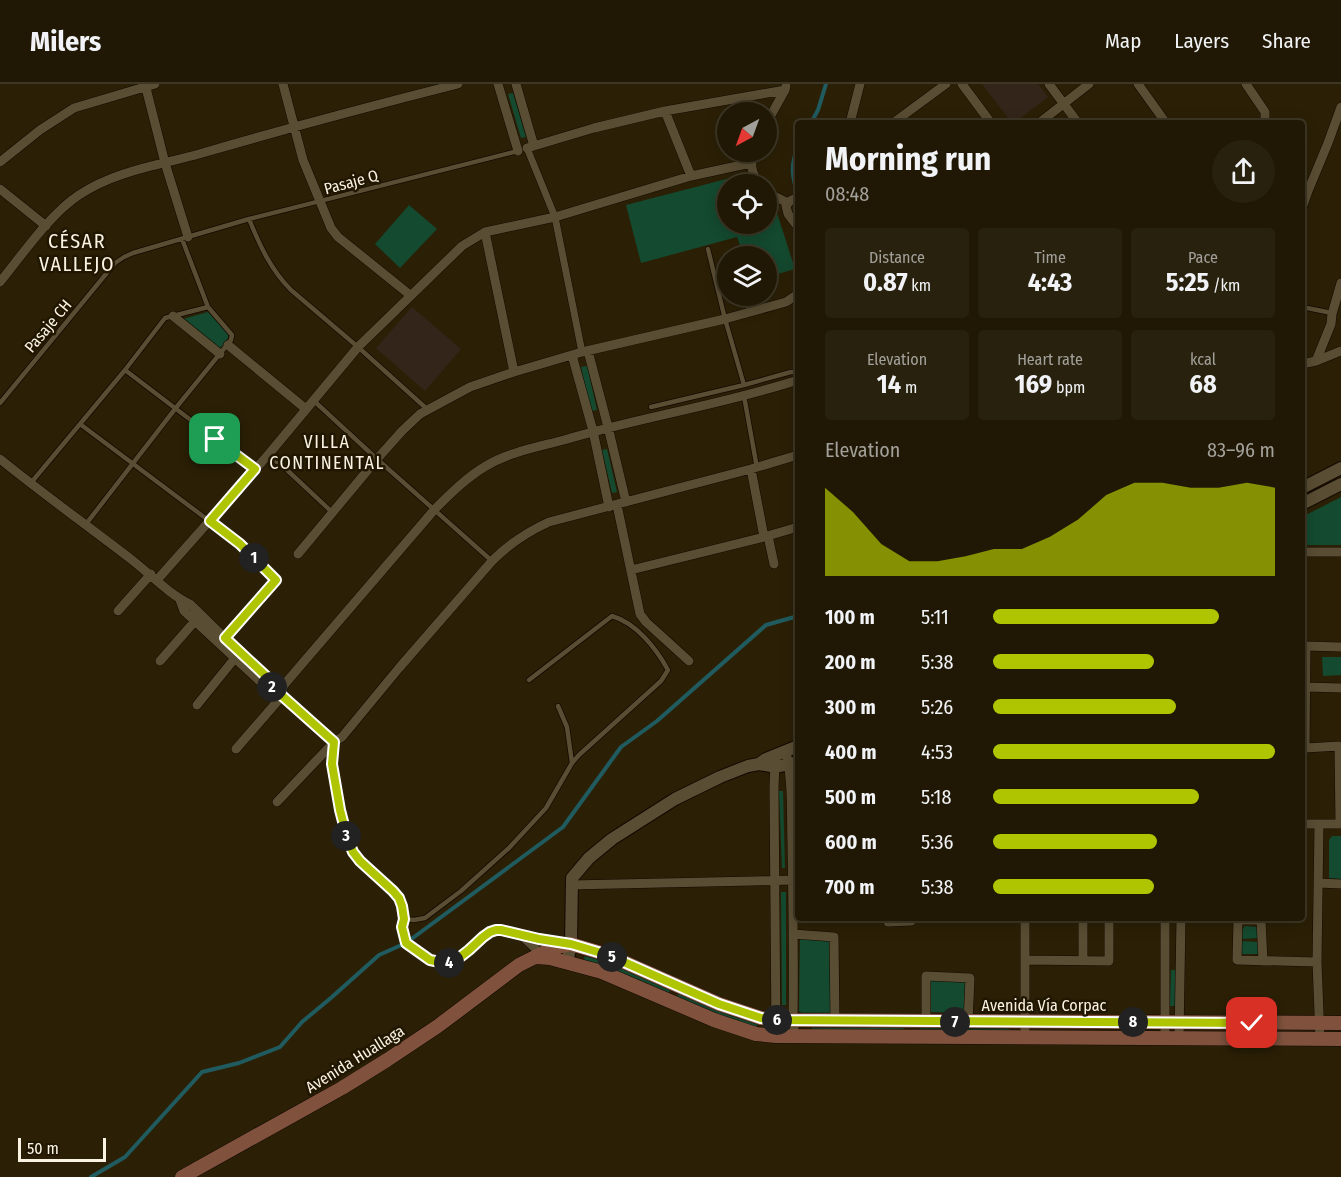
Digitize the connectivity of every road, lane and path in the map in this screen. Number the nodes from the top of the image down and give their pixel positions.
1 (283, 84) edge
2 (458, 84) edge
3 (498, 84) edge
4 (516, 84) edge
5 (860, 84) edge
6 (945, 84) edge
7 (962, 84) edge
8 (1049, 84) edge
9 (1089, 84) edge
10 (1138, 84) edge
11 (1245, 84) edge
12 (148, 85) edge
13 (786, 87) edge
14 (777, 103) edge
15 (1064, 104) junction
16 (1341, 107) edge
17 (666, 111) junction
18 (851, 120) edge
19 (897, 120) edge
20 (989, 120) edge
21 (1043, 120) edge
22 (1076, 120) edge
23 (1164, 120) edge
24 (1266, 120) edge
25 (294, 126) junction
26 (526, 148) junction
27 (0, 162) edge
28 (165, 163) junction
29 (751, 163) joint
30 (754, 174) edge
31 (691, 176) junction
32 (0, 189) edge
33 (777, 196) edge
34 (792, 200) edge
35 (1305, 200) edge
36 (320, 202) junction
37 (555, 217) junction
38 (249, 219) junction
39 (795, 223) edge
40 (46, 226) junction
41 (485, 232) junction
42 (185, 238) junction
43 (708, 249) dead end
44 (0, 282) edge
45 (1341, 283) edge
46 (410, 295) junction
47 (795, 296) edge
48 (208, 307) junction
49 (1305, 308) edge
50 (1332, 314) junction
51 (173, 316) junction
52 (725, 319) junction
53 (228, 345) junction
54 (358, 347) junction
55 (1341, 351) edge
56 (581, 353) junction
57 (220, 354) junction
58 (1316, 362) junction
59 (1305, 364) edge
60 (125, 370) junction
61 (514, 372) junction
62 (795, 372) edge
63 (795, 381) edge
64 (744, 385) junction
65 (744, 396) junction
66 (313, 400) junction
67 (0, 403) edge
68 (651, 407) dead end
69 (175, 409) junction
70 (306, 409) junction
71 (428, 410) junction
72 (80, 424) junction
73 (608, 427) junction
74 (592, 431) junction
75 (268, 455) junction
76 (795, 456) edge
77 (0, 459) edge
78 (377, 459) junction
79 (133, 464) junction
80 (754, 468) junction
81 (1341, 468) edge
82 (255, 469) junction
83 (30, 484) junction
84 (1341, 484) edge
85 (1305, 486) edge
86 (1305, 502) edge
87 (617, 505) junction
88 (434, 510) junction
89 (333, 513) junction
90 (210, 521) junction
91 (86, 524) junction
92 (795, 528) edge
93 (766, 537) junction
94 (1305, 552) edge
95 (1341, 552) edge
96 (298, 554) dead end
97 (492, 561) junction
98 (774, 564) dead end
99 (631, 570) junction
100 (154, 577) junction
101 (180, 600) junction
102 (118, 611) dead end
103 (195, 621) junction
104 (225, 638) junction
105 (1341, 646) edge
106 (235, 658) junction
107 (160, 661) dead end
108 (689, 662) dead end
109 (529, 680) dead end
110 (270, 685) junction
111 (1306, 687) junction
112 (1341, 688) edge
113 (282, 696) junction
114 (197, 705) dead end
115 (558, 706) dead end
116 (334, 742) junction
117 (236, 749) dead end
118 (787, 758) edge
119 (572, 763) junction
120 (277, 802) dead end
121 (1305, 824) edge
122 (1319, 824) junction
123 (1340, 825) edge
124 (776, 880) junction
125 (795, 880) edge
126 (1319, 883) junction
127 (1341, 884) edge
128 (571, 885) junction
129 (404, 919) junction
130 (888, 921) edge
131 (911, 921) edge
132 (1025, 921) edge
133 (1083, 921) edge
134 (1109, 921) edge
135 (1165, 921) edge
136 (1181, 921) edge
137 (1238, 921) edge
138 (1261, 921) edge
139 (519, 934) junction
140 (793, 934) junction
141 (571, 944) junction
142 (537, 957) junction
143 (1025, 960) junction
144 (1083, 960) junction
145 (1263, 961) junction
146 (1317, 962) junction
147 (567, 963) junction
148 (776, 1020) junction
149 (793, 1021) junction
150 (835, 1021) junction
151 (926, 1021) junction
152 (968, 1022) junction
153 (1026, 1022) junction
154 (1164, 1023) junction
155 (1179, 1023) junction
156 (1319, 1023) junction
157 (1341, 1023) edge
158 (776, 1036) junction
159 (795, 1036) junction
160 (1025, 1038) junction
161 (1165, 1038) junction
162 (1179, 1038) junction
163 (1320, 1039) junction
164 (1341, 1039) edge
165 (182, 1177) edge

1 - 25 street
2 - 25 street
3 - 26 street
4 - 26 street
5 - 18 street
6 - 19 street
7 - 20 street
8 - 15 street
9 - 15 street
10 - 23 street
11 - 24 street
12 - 27 street
12 - 28 street
13 - 14 street
13 - 17 street
15 - 21 street
15 - 22 street
16 - 35 street
17 - 26 street
17 - 31 street
25 - 28 street
25 - 36 street
26 - 36 lane, Pasaje Q
26 - 37 street
28 - 40 street
28 - 42 street
29 - 30 street
29 - 31 street
31 - 37 street
32 - 40 street
33 - 34 street
34 - 39 street
36 - 38 lane, Pasaje Q
36 - 46 street
37 - 41 street
37 - 56 street
38 - 42 lane, Pasaje Q
38 - 54 lane
40 - 44 street
41 - 46 street
41 - 61 street
42 - 48 lane
42 - 67 lane, Pasaje CH
43 - 52 lane
45 - 50 street
46 - 54 street
47 - 52 street
48 - 51 lane
48 - 53 lane
49 - 50 lane
50 - 58 street
51 - 57 street
51 - 60 lane
52 - 56 street
52 - 64 lane
53 - 57 lane
53 - 70 street
54 - 66 street
54 - 71 lane
55 - 58 street
56 - 61 street
56 - 73 street
56 - 74 street
57 - 69 lane
58 - 59 street
60 - 69 lane
60 - 72 lane
61 - 71 street
62 - 64 lane
63 - 65 street
64 - 68 lane
65 - 73 street
65 - 80 lane
66 - 70 street
66 - 78 lane
69 - 79 lane
69 - 82 lane
70 - 75 street
71 - 78 street
72 - 79 lane
72 - 83 lane
73 - 74 street
73 - 87 street
74 - 87 street
74 - 88 street
75 - 82 street
75 - 89 lane
76 - 80 street
77 - 83 street
78 - 88 lane
78 - 89 street
79 - 90 lane
79 - 91 lane
80 - 87 street
80 - 93 street
81 - 85 street
82 - 90 street
83 - 91 street
84 - 86 street
87 - 97 street
87 - 99 street
88 - 97 lane
88 - 113 street
89 - 96 street
90 - 100 street
90 - 104 lane
91 - 100 street
92 - 93 street
93 - 98 street
93 - 99 street
94 - 95 street
97 - 116 street
99 - 108 street
100 - 101 street
100 - 102 street
101 - 103 street
101 - 104 street
103 - 106 street
103 - 107 street
104 - 110 street
105 - 111 street
106 - 110 street
106 - 114 street
109 - 119 lane
110 - 113 street
111 - 112 street
111 - 123 street
113 - 116 street
113 - 117 street
115 - 119 lane
116 - 120 street
116 - 129 street
118 - 124 street
118 - 125 street
118 - 128 street
119 - 129 lane
121 - 122 street
122 - 123 street
122 - 126 street
124 - 125 street
124 - 128 street
124 - 148 street
125 - 140 street
126 - 127 street
126 - 146 street
128 - 141 street
129 - 139 street
130 - 131 street
132 - 143 street
133 - 144 street
134 - 144 street
135 - 154 street
136 - 155 street
137 - 145 street
138 - 145 street
139 - 141 street
139 - 142 street
140 - 149 street
140 - 150 street
141 - 142 main road
141 - 147 street
141 - 148 main road, Avenida Vía Corpac
142 - 147 main road, Avenida Vía Corpac
142 - 165 main road, Avenida Huallaga
143 - 144 street
143 - 153 street
145 - 146 street
146 - 156 street
147 - 158 main road, Avenida Vía Corpac
148 - 149 main road, Avenida Vía Corpac
148 - 158 street
149 - 150 main road, Avenida Vía Corpac
149 - 159 street
150 - 151 main road, Avenida Vía Corpac
151 - 152 main road, Avenida Vía Corpac
151 - 152 street
152 - 153 main road, Avenida Vía Corpac
153 - 154 main road, Avenida Vía Corpac
153 - 160 street
154 - 155 main road, Avenida Vía Corpac
154 - 161 street
155 - 156 main road, Avenida Vía Corpac
155 - 162 street
156 - 157 main road, Avenida Vía Corpac
156 - 163 street
158 - 159 main road, Avenida Vía Corpac
159 - 160 main road, Avenida Vía Corpac
160 - 161 main road, Avenida Vía Corpac
161 - 162 main road, Avenida Vía Corpac
162 - 163 main road, Avenida Vía Corpac
163 - 164 main road, Avenida Vía Corpac

